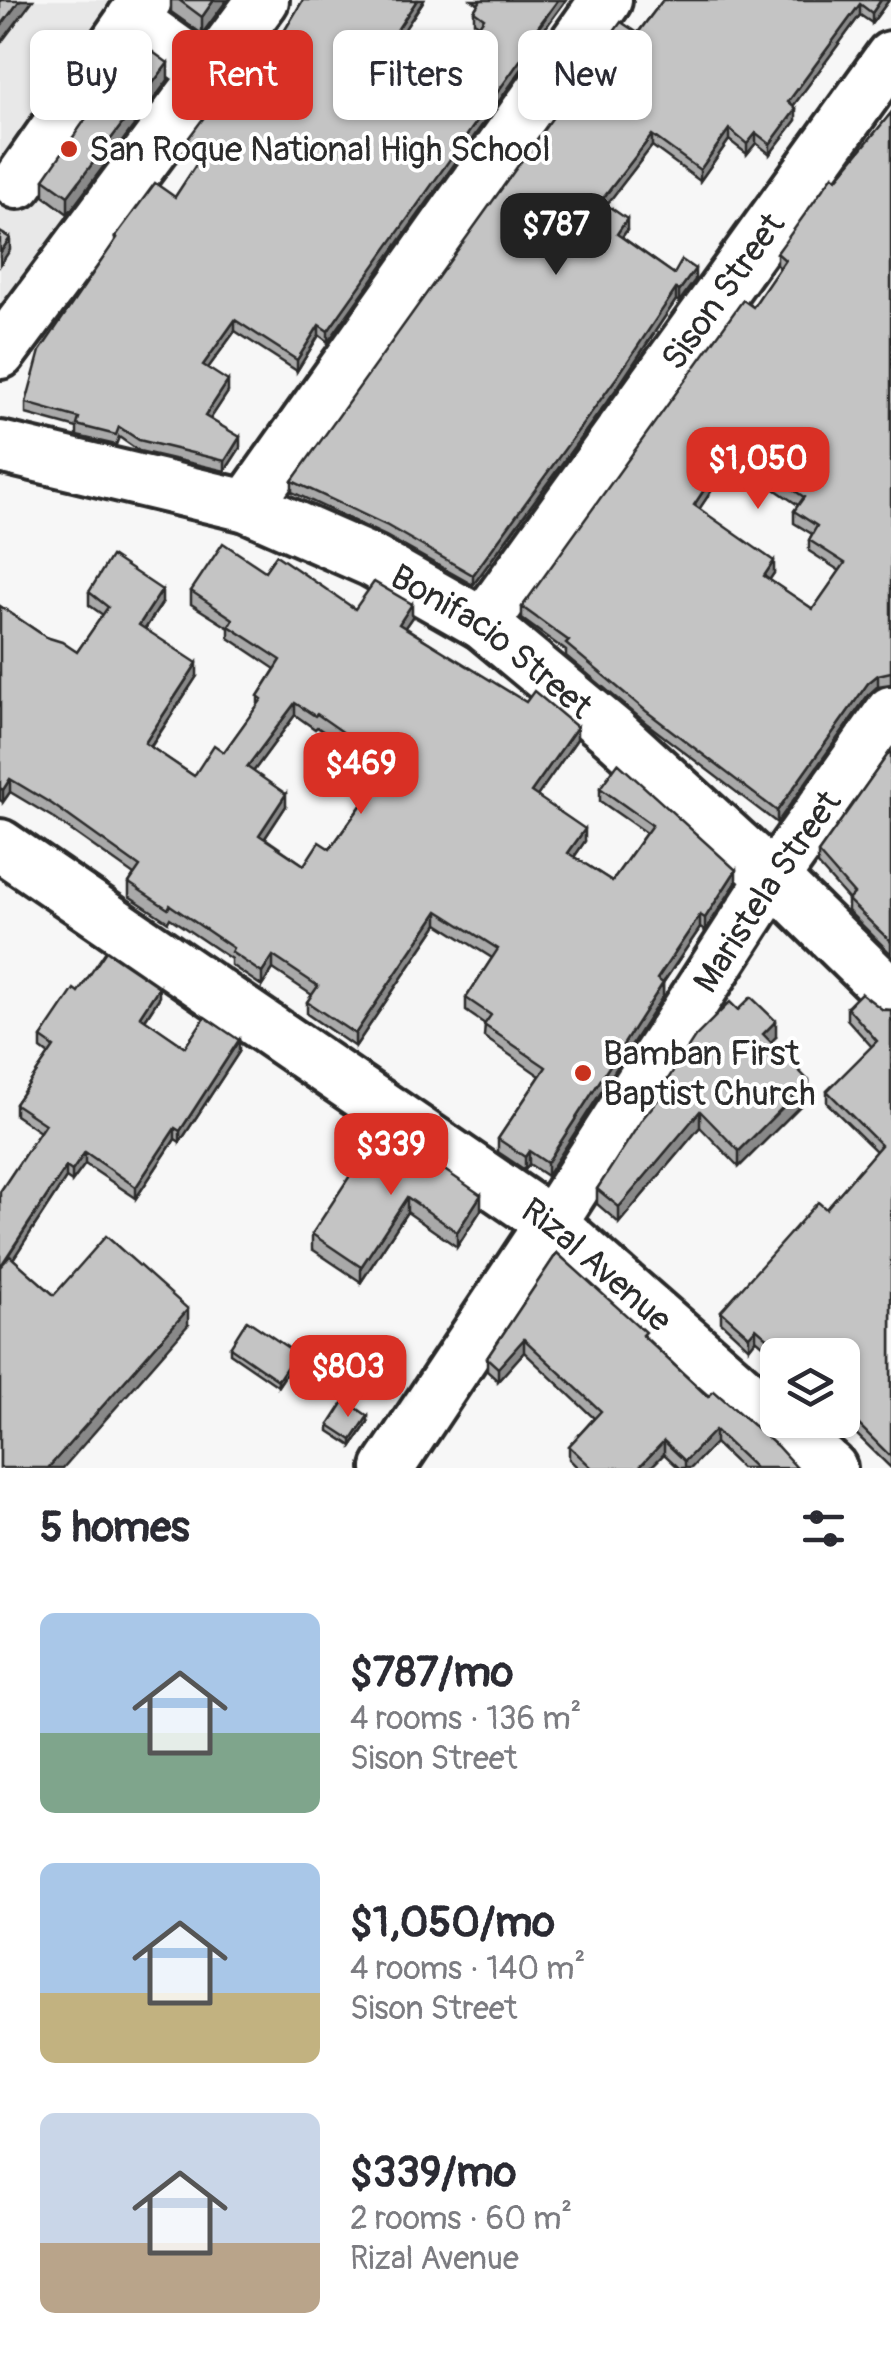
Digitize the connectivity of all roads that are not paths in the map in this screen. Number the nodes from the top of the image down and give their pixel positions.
1 (263, 0) edge
2 (606, 0) edge
3 (139, 9) edge
4 (241, 30) edge
5 (172, 40) edge
6 (891, 57) edge
7 (174, 120) edge
8 (18, 182) dead end
9 (0, 353) edge
10 (0, 447) edge
11 (247, 506) junction
12 (483, 624) junction
13 (891, 712) edge
14 (0, 845) edge
15 (773, 878) junction
16 (891, 994) edge
17 (551, 1224) junction
18 (388, 1468) edge
19 (832, 1468) edge

1 - 4 street
2 - 11 street
3 - 5 street
3 - 8 street
6 - 12 street, Sison Street
7 - 9 street
10 - 11 street, Bonifacio Street
11 - 12 street, Bonifacio Street
12 - 15 street, Bonifacio Street
13 - 15 street, Maristela Street
14 - 17 street, Rizal Avenue
15 - 16 street, Bonifacio Street
15 - 17 street, Maristela Street
17 - 18 street, Maristela Street
17 - 19 street, Rizal Avenue

